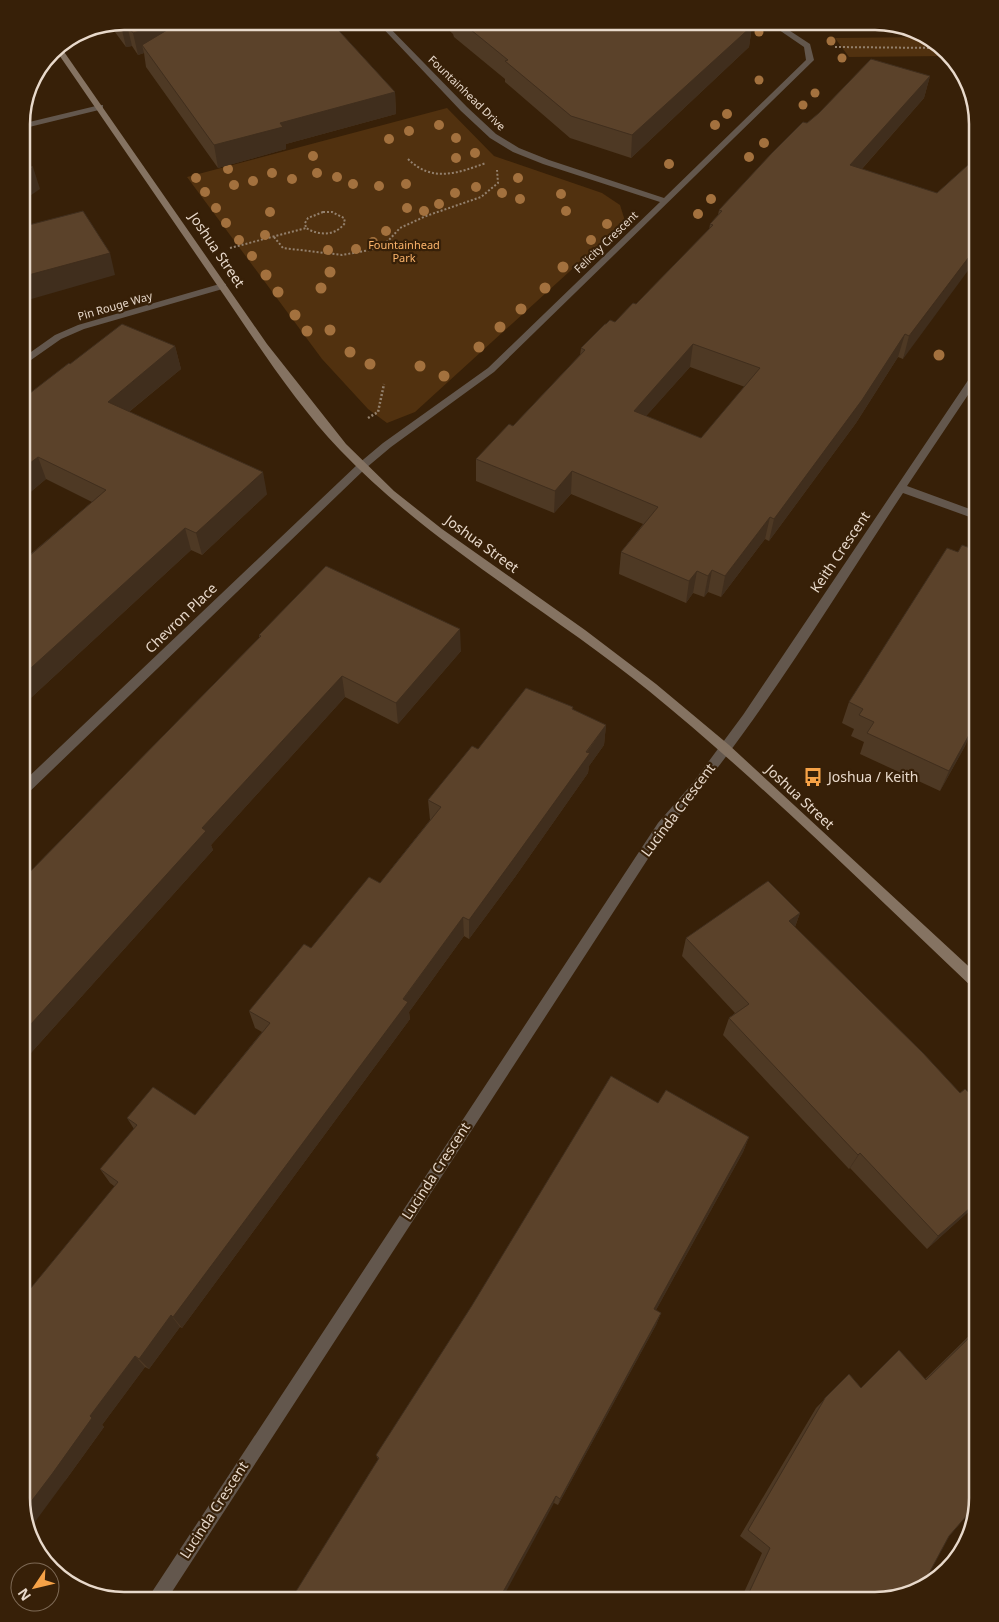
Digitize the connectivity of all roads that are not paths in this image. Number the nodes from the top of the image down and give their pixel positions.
1 (388, 30) edge
2 (782, 30) edge
3 (62, 53) edge
4 (100, 107) junction
5 (30, 125) edge
6 (665, 201) junction
7 (223, 286) junction
8 (30, 357) edge
9 (969, 386) edge
10 (362, 466) junction
11 (901, 488) junction
12 (969, 513) edge
13 (725, 748) junction
14 (30, 783) edge
15 (969, 976) edge
16 (159, 1592) edge

1 - 6 street, Fountainhead Drive
2 - 6 street, Felicity Crescent
3 - 4 street, Joshua Street
4 - 5 street
4 - 7 street, Joshua Street
6 - 10 street, Felicity Crescent
7 - 8 street, Pin Rouge Way
7 - 10 street, Joshua Street
9 - 11 street, Keith Crescent
10 - 13 street, Joshua Street
10 - 14 street, Chevron Place
11 - 12 street
11 - 13 street, Keith Crescent
13 - 15 street, Joshua Street
13 - 16 street, Lucinda Crescent

